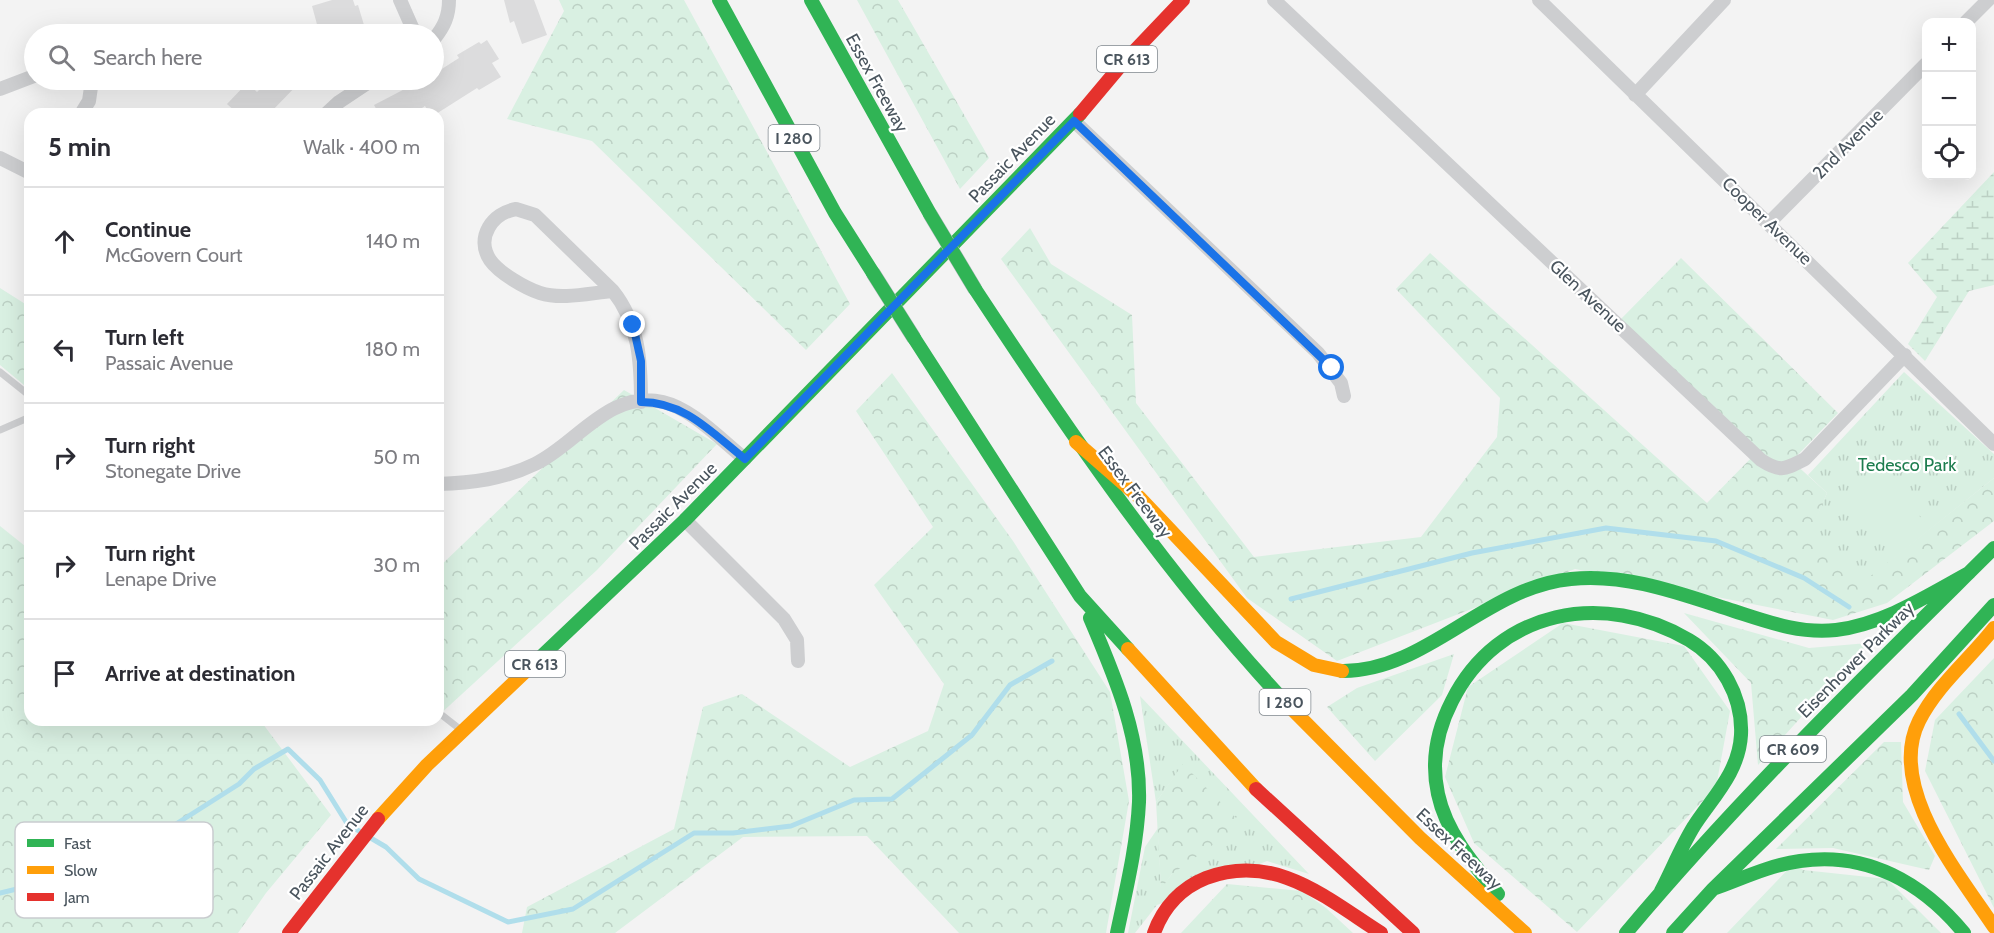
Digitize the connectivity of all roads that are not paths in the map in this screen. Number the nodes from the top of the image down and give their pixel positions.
1 (400, 0) edge
2 (449, 0) edge
3 (719, 0) edge
4 (811, 0) edge
5 (1183, 0) edge
6 (1274, 0) edge
7 (1539, 0) edge
8 (1724, 0) edge
9 (1988, 0) edge
10 (1970, 18) edge
11 (411, 24) edge
12 (444, 25) edge
13 (1922, 68) edge
14 (24, 80) edge
15 (0, 89) edge
16 (93, 90) edge
17 (357, 90) edge
18 (1635, 95) junction
19 (85, 108) edge
20 (332, 108) edge
21 (1074, 121) junction
22 (0, 158) edge
23 (24, 170) edge
24 (1769, 223) junction
25 (613, 291) junction
26 (1905, 355) junction
27 (0, 372) edge
28 (24, 391) edge
29 (1344, 396) dead end
30 (641, 402) junction
31 (24, 420) edge
32 (0, 430) edge
33 (1076, 442) junction
34 (1994, 444) edge
35 (745, 459) junction
36 (444, 484) edge
37 (685, 520) junction
38 (1994, 548) edge
39 (1969, 573) junction
40 (1080, 596) junction
41 (1994, 605) edge
42 (1994, 628) edge
43 (798, 661) dead end
44 (444, 717) edge
45 (463, 731) junction
46 (1713, 889) junction
47 (1662, 891) junction
48 (1994, 927) edge
49 (289, 933) edge
50 (1117, 933) edge
51 (1154, 933) edge
52 (1381, 933) edge
53 (1413, 933) edge
54 (1525, 933) edge
55 (1530, 933) edge
56 (1626, 933) edge
57 (1672, 933) edge
58 (1964, 933) edge

1 - 11 street
2 - 12 street
3 - 40 main road, I 280, bridge
4 - 33 main road, Essex Freeway / I 280, bridge
5 - 21 main road, Passaic Avenue / CR 613
6 - 26 street, Glen Avenue
7 - 18 street, Cooper Avenue
8 - 18 street
9 - 10 street
13 - 24 street, 2nd Avenue
14 - 15 street
16 - 19 street
17 - 20 street
18 - 24 street, Cooper Avenue
21 - 29 street
21 - 35 main road, Passaic Avenue / CR 613
22 - 23 street
24 - 26 street, Cooper Avenue
25 - 25 street
25 - 30 street
26 - 34 street, Cooper Avenue
27 - 28 lane
30 - 35 street
30 - 36 street
31 - 32 lane
33 - 39 main road
33 - 54 main road, Essex Freeway / I 280
35 - 37 main road, Passaic Avenue / CR 613
37 - 43 street
37 - 45 main road, Passaic Avenue / CR 613
38 - 39 main road, Eisenhower Parkway / CR 609
39 - 47 main road, Eisenhower Parkway / CR 609
40 - 50 main road
40 - 53 main road, I 280
41 - 46 main road, CR 609
42 - 48 main road
44 - 45 lane
45 - 49 main road, Passaic Avenue / CR 613
46 - 57 main road, CR 609
46 - 58 main road
47 - 55 main road
47 - 56 main road, Eisenhower Parkway / CR 609
51 - 52 main road

